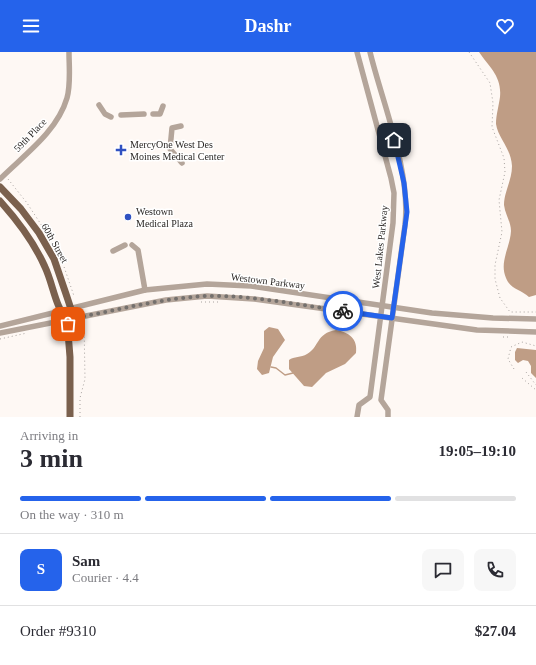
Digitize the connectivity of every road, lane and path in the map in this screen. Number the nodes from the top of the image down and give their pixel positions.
1 (69, 52) edge
2 (357, 52) edge
3 (370, 52) edge
4 (470, 52) edge
5 (99, 105) dead end
6 (163, 106) dead end
7 (144, 114) dead end
8 (153, 114) dead end
9 (121, 115) dead end
10 (111, 118) dead end
11 (181, 126) dead end
12 (182, 163) dead end
13 (0, 179) edge
14 (0, 186) edge
15 (0, 201) edge
16 (124, 245) dead end
17 (132, 245) dead end
18 (113, 252) dead end
19 (145, 290) junction
20 (195, 302) dead end
21 (224, 302) dead end
22 (382, 305) junction
23 (394, 306) junction
24 (70, 309) junction
25 (60, 312) junction
26 (536, 312) edge
27 (380, 317) junction
28 (392, 318) junction
29 (536, 319) edge
30 (67, 320) junction
31 (84, 321) dead end
32 (0, 326) edge
33 (536, 332) edge
34 (0, 333) edge
35 (522, 337) dead end
36 (522, 342) junction
37 (536, 346) edge
38 (514, 369) dead end
39 (526, 372) dead end
40 (522, 378) dead end
41 (536, 385) edge
42 (536, 390) edge
43 (370, 397) junction
44 (381, 400) junction
45 (70, 417) edge
46 (80, 417) edge
47 (357, 417) edge
48 (388, 417) edge

1 - 13 street, 59th Place
2 - 22 street, West Lakes Parkway
3 - 23 street, West Lakes Parkway
4 - 26 path
5 - 10 street
6 - 8 street
7 - 9 street
11 - 12 street
14 - 24 main road, 60th Street
15 - 25 main road, 60th Street
16 - 18 street
17 - 19 street
19 - 22 street, Westown Parkway
19 - 24 street, Westown Parkway
20 - 21 path
22 - 23 street, Westown Parkway
22 - 27 street, West Lakes Parkway
23 - 28 street, West Lakes Parkway
23 - 29 street, Westown Parkway
24 - 25 street, Westown Parkway
24 - 30 main road
25 - 30 main road, 60th Street
25 - 32 street, Westown Parkway
27 - 28 street, Westown Parkway
27 - 30 street, Westown Parkway
27 - 43 street, West Lakes Parkway
28 - 33 street, Westown Parkway
28 - 44 street, West Lakes Parkway
30 - 34 street, Westown Parkway
30 - 45 main road
31 - 46 path
35 - 36 path
36 - 37 path
36 - 38 path
39 - 41 path
40 - 42 path
43 - 44 street
43 - 47 street
44 - 48 street

